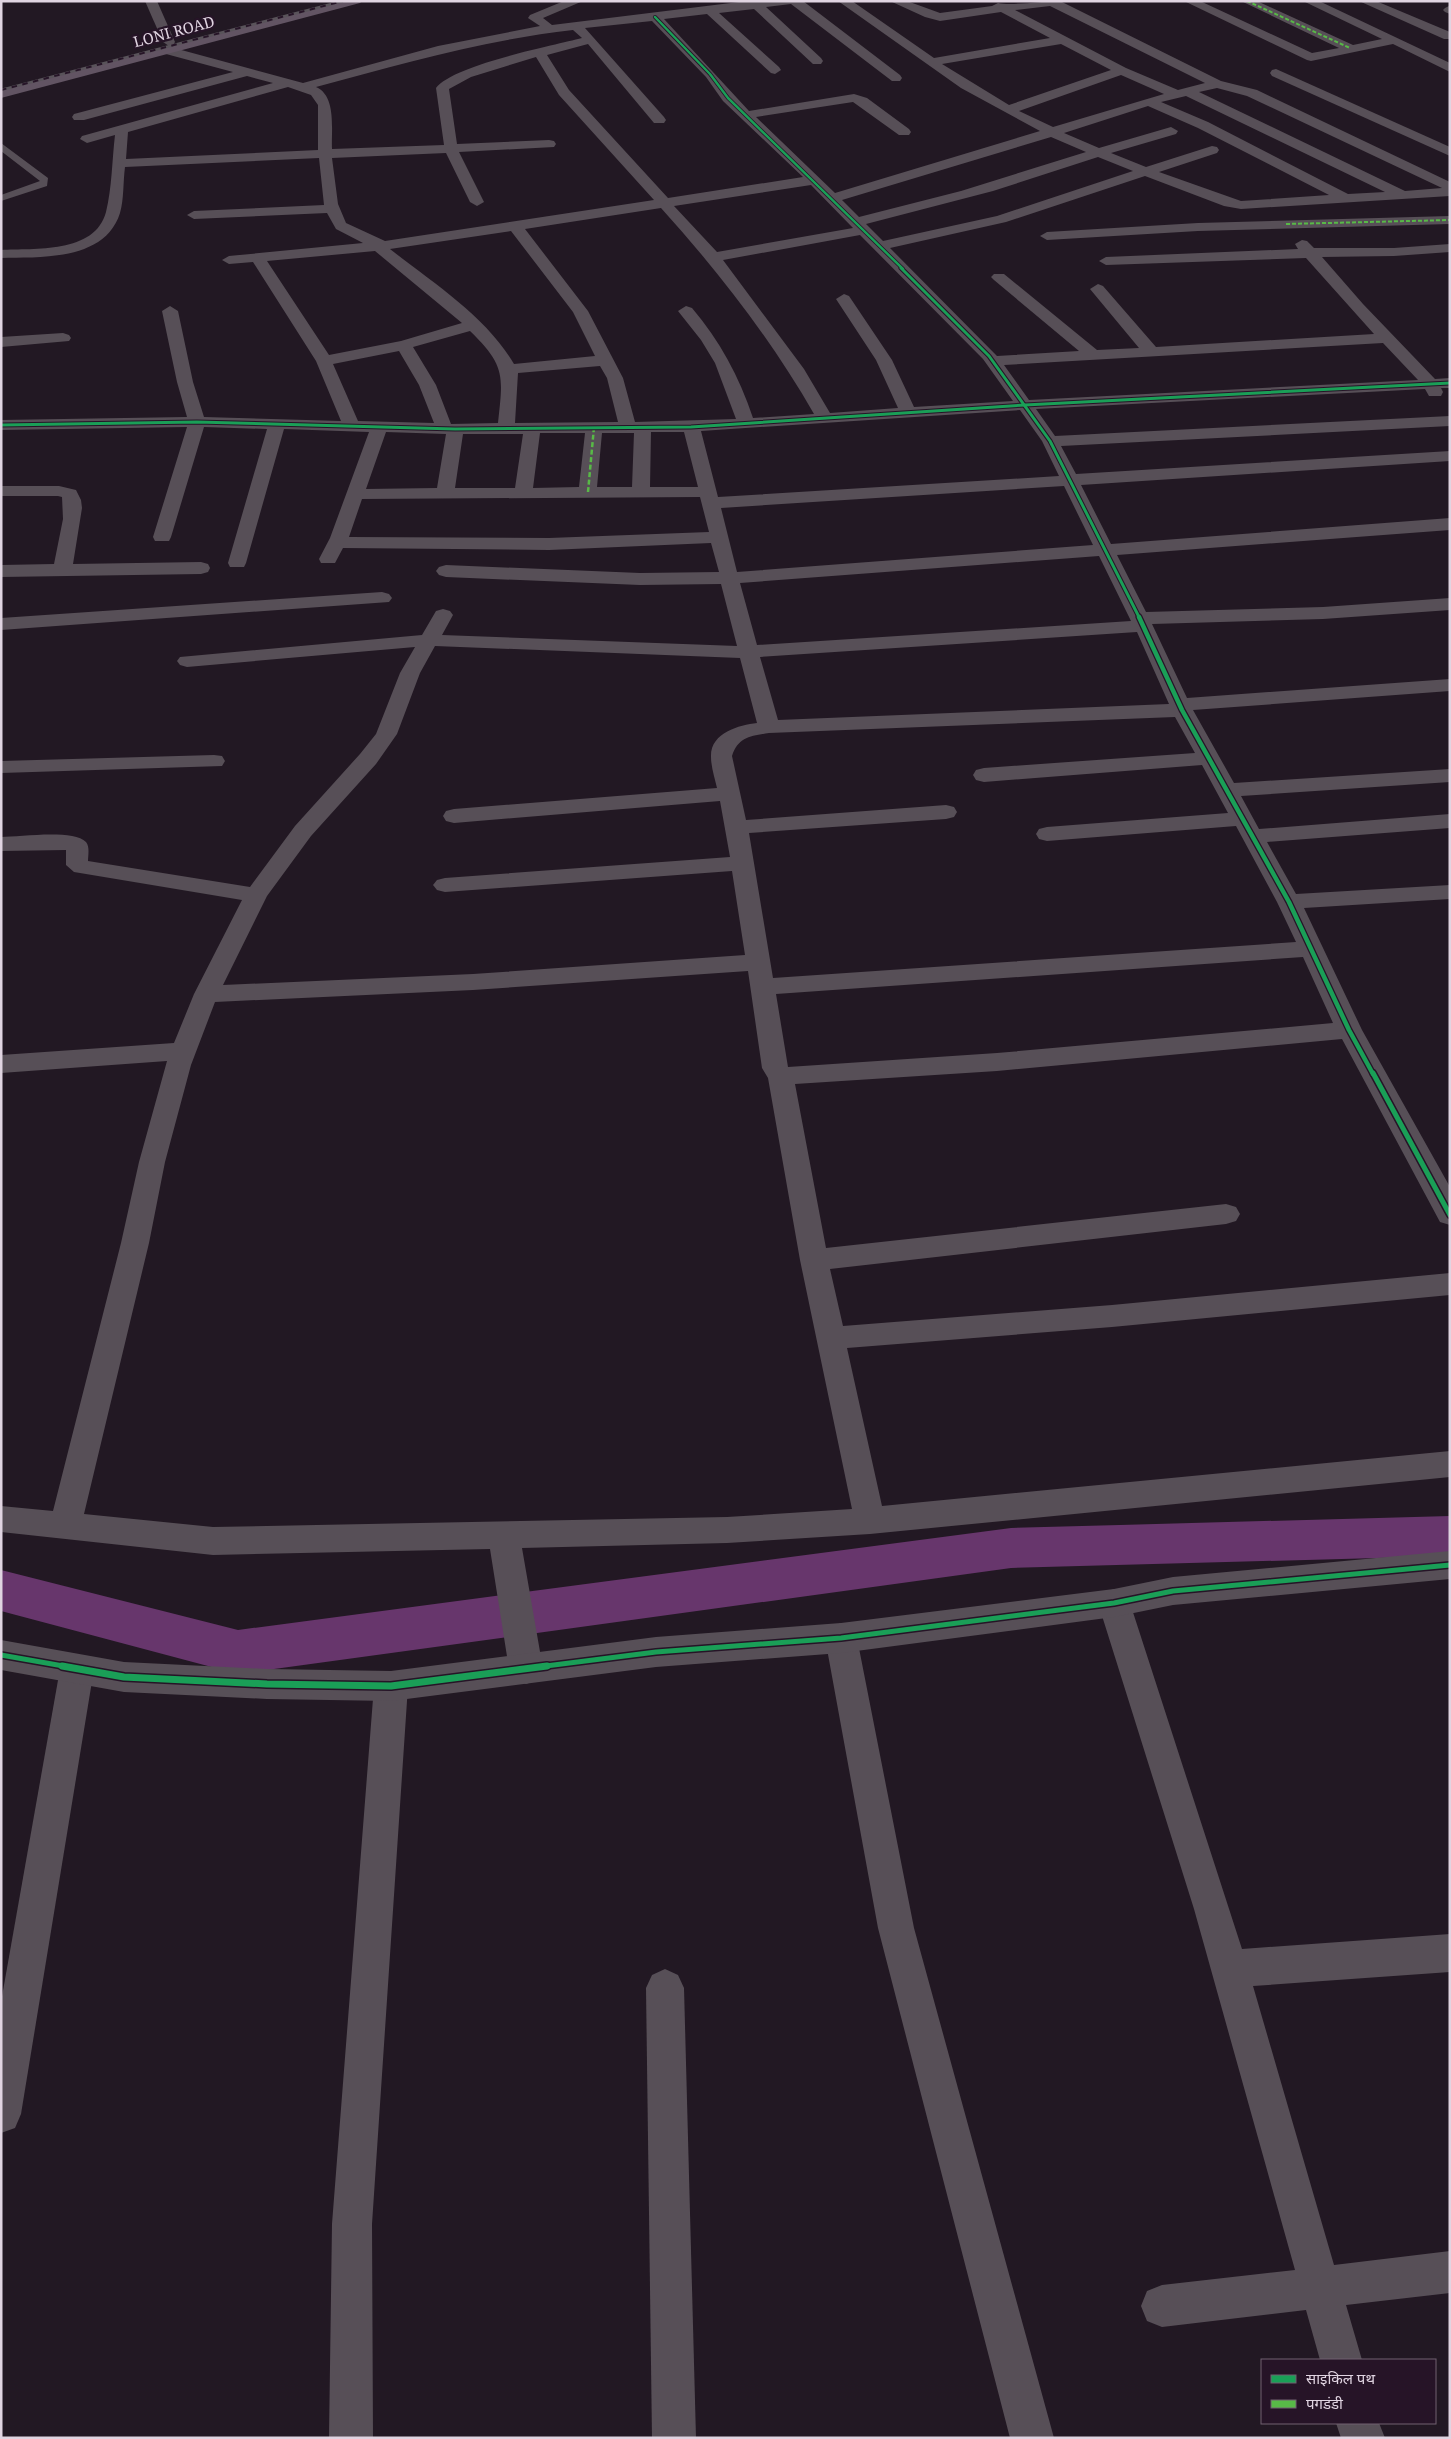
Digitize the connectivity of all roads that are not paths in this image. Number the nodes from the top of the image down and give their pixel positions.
1 (151, 1) edge
2 (326, 1) edge
3 (356, 1) edge
4 (577, 1) edge
5 (789, 1) edge
6 (795, 1) edge
7 (844, 1) edge
8 (896, 1) edge
9 (989, 1) edge
10 (1190, 1) edge
11 (1247, 1) edge
12 (1309, 1) edge
13 (1365, 1) edge
14 (755, 3) edge
15 (1003, 8) junction
16 (710, 11) junction
17 (655, 17) junction
18 (576, 26) junction
19 (552, 28) junction
20 (1449, 36) edge
21 (591, 40) junction
22 (1061, 40) junction
23 (1399, 42) junction
24 (169, 46) junction
25 (1350, 48) junction
26 (540, 53) junction
27 (817, 61) dead end
28 (932, 62) junction
29 (1450, 68) edge
30 (775, 70) dead end
31 (247, 71) junction
32 (1122, 71) junction
33 (1276, 73) dead end
34 (896, 78) dead end
35 (288, 82) junction
36 (1217, 84) junction
37 (1, 86) edge
38 (303, 87) junction
39 (1180, 93) junction
40 (1, 94) edge
41 (1148, 102) junction
42 (1008, 110) junction
43 (746, 114) junction
44 (79, 117) dead end
45 (659, 120) dead end
46 (122, 130) junction
47 (1171, 131) dead end
48 (904, 132) dead end
49 (1052, 133) junction
50 (87, 139) dead end
51 (1181, 142) dead end
52 (549, 144) dead end
53 (1, 146) edge
54 (1163, 147) dead end
55 (451, 149) junction
56 (1212, 150) dead end
57 (1450, 152) edge
58 (1097, 153) junction
59 (1140, 154) dead end
60 (325, 155) junction
61 (1120, 161) junction
62 (118, 163) junction
63 (1148, 172) junction
64 (814, 180) junction
65 (1450, 187) edge
66 (1450, 192) edge
67 (1427, 193) junction
68 (1402, 195) junction
69 (1, 198) edge
70 (1346, 198) junction
71 (831, 199) junction
72 (477, 202) dead end
73 (1270, 203) junction
74 (666, 204) junction
75 (331, 209) junction
76 (1450, 214) edge
77 (194, 215) dead end
78 (1450, 220) edge
79 (1286, 224) junction
80 (515, 226) junction
81 (860, 226) junction
82 (1047, 236) dead end
83 (383, 246) junction
84 (880, 246) junction
85 (1450, 248) edge
86 (1308, 253) junction
87 (1, 254) edge
88 (713, 257) junction
89 (257, 258) junction
90 (228, 260) dead end
91 (1106, 261) dead end
92 (999, 277) dead end
93 (1098, 289) dead end
94 (844, 299) dead end
95 (170, 311) dead end
96 (686, 311) dead end
97 (472, 325) junction
98 (63, 338) dead end
99 (1386, 338) junction
100 (1, 342) edge
101 (403, 345) junction
102 (1151, 351) junction
103 (1093, 355) junction
104 (607, 360) junction
105 (324, 361) junction
106 (993, 361) junction
107 (509, 369) junction
108 (1430, 383) junction
109 (1450, 383) edge
110 (1025, 405) junction
111 (908, 412) junction
112 (824, 417) junction
113 (1450, 421) edge
114 (197, 422) junction
115 (746, 422) junction
116 (277, 424) junction
117 (1, 425) edge
118 (352, 425) junction
119 (380, 426) junction
120 (594, 427) junction
121 (636, 427) junction
122 (691, 427) junction
123 (449, 428) junction
124 (506, 428) junction
125 (532, 428) junction
126 (1050, 441) junction
127 (1450, 456) edge
128 (1070, 479) junction
129 (1, 491) edge
130 (445, 492) junction
131 (523, 492) junction
132 (588, 492) junction
133 (641, 492) junction
134 (355, 494) junction
135 (710, 498) junction
136 (1450, 524) edge
137 (162, 537) dead end
138 (721, 537) junction
139 (337, 542) junction
140 (1105, 551) junction
141 (328, 559) dead end
142 (237, 563) dead end
143 (201, 568) dead end
144 (63, 570) junction
145 (1, 571) edge
146 (446, 571) dead end
147 (730, 578) junction
148 (382, 598) dead end
149 (1450, 604) edge
150 (443, 615) dead end
151 (1142, 622) junction
152 (1, 624) edge
153 (429, 640) junction
154 (747, 652) junction
155 (187, 661) dead end
156 (1450, 685) edge
157 (1181, 708) junction
158 (769, 727) junction
159 (1208, 758) junction
160 (214, 761) dead end
161 (1, 767) edge
162 (984, 775) dead end
163 (1450, 775) edge
164 (1226, 790) junction
165 (729, 794) junction
166 (946, 812) dead end
167 (454, 816) dead end
168 (1450, 821) edge
169 (737, 827) junction
170 (1246, 827) junction
171 (1047, 834) dead end
172 (1, 844) edge
173 (742, 863) junction
174 (446, 885) dead end
175 (1450, 892) edge
176 (256, 895) junction
177 (1289, 902) junction
178 (1312, 948) junction
179 (758, 962) junction
180 (763, 987) junction
181 (206, 994) junction
182 (1349, 1030) junction
183 (185, 1051) junction
184 (1, 1064) edge
185 (781, 1076) junction
186 (1226, 1214) dead end
187 (1450, 1215) edge
188 (814, 1260) junction
189 (1450, 1284) edge
190 (830, 1338) junction
191 (1450, 1464) edge
192 (1, 1519) edge
193 (870, 1521) junction
194 (65, 1527) junction
195 (504, 1534) junction
196 (1450, 1565) edge
197 (1114, 1603) junction
198 (841, 1638) junction
199 (1, 1655) edge
200 (76, 1669) junction
201 (526, 1669) junction
202 (391, 1686) junction
203 (1450, 1953) edge
204 (1229, 1969) junction
205 (665, 1988) dead end
206 (1, 2114) edge
207 (1450, 2272) edge
208 (1321, 2286) junction
209 (1162, 2306) dead end
210 (1341, 2359) edge
211 (1358, 2424) edge
212 (351, 2438) edge
213 (674, 2438) edge
214 (1032, 2438) edge
215 (1362, 2438) edge

1 - 24 street
2 - 24 highway, LONI ROAD
3 - 24 highway, LONI ROAD
4 - 19 street
5 - 14 street
6 - 34 street
7 - 28 street
8 - 15 street
9 - 15 street
10 - 25 street
11 - 25 street
12 - 23 street
13 - 20 street
14 - 16 street
14 - 27 street
15 - 22 street
15 - 36 street
16 - 17 street
16 - 30 street
17 - 18 street
17 - 43 street
18 - 19 street
18 - 21 street
19 - 38 street
20 - 23 street
21 - 26 street
21 - 45 street
22 - 28 street
22 - 32 street
23 - 25 street
23 - 29 street
24 - 31 street
24 - 37 highway, LONI ROAD
24 - 40 highway, LONI ROAD
26 - 55 street
26 - 74 street
28 - 42 street
31 - 35 street
31 - 44 street
32 - 39 street
32 - 42 street
33 - 57 street
35 - 38 street
35 - 46 street
36 - 39 street
36 - 65 street
38 - 60 street
39 - 41 street
39 - 68 street
41 - 49 street
41 - 70 street
42 - 49 street
43 - 48 street
43 - 64 street
46 - 50 street
46 - 62 street
47 - 58 street
49 - 58 street
49 - 71 street
51 - 54 street
52 - 55 street
53 - 69 lane
55 - 60 street
55 - 72 street
56 - 63 street
58 - 61 street
58 - 81 street
59 - 61 street
60 - 62 street
60 - 75 street
61 - 63 street
62 - 87 street
63 - 73 street
63 - 84 street
64 - 71 street
64 - 74 street
66 - 67 street
67 - 68 street
67 - 76 street
68 - 70 street
70 - 73 street
71 - 81 street
73 - 79 street
74 - 80 street
74 - 88 street
75 - 77 street
75 - 83 street
78 - 79 street
79 - 82 street
79 - 86 street
80 - 83 street
80 - 104 street
81 - 84 street
81 - 88 street
83 - 89 street
83 - 97 street
84 - 106 street
85 - 86 street
86 - 91 street
86 - 99 street
88 - 112 street
89 - 90 street
89 - 105 street
92 - 103 street
93 - 102 street
94 - 111 street
95 - 114 street
96 - 115 street
97 - 101 street
97 - 107 street
98 - 100 street
99 - 102 street
99 - 108 street
101 - 105 street
101 - 123 street
102 - 103 street
103 - 106 street
104 - 107 street
104 - 121 street
105 - 118 street
106 - 110 street
107 - 124 street
108 - 109 street
108 - 110 street
108 - 113 street
110 - 111 street
110 - 126 street
111 - 112 street
112 - 115 street
113 - 126 street
114 - 116 street
114 - 117 street
114 - 137 street
115 - 122 street
116 - 118 street
116 - 142 street
118 - 119 street
119 - 123 street
119 - 134 street
120 - 121 street
120 - 125 street
120 - 132 street
121 - 122 street
121 - 133 street
122 - 135 street
123 - 124 street
123 - 130 street
124 - 125 street
125 - 131 street
126 - 128 street
127 - 128 street
128 - 135 street
128 - 140 street
129 - 144 street
130 - 131 street
130 - 134 street
131 - 132 street
132 - 133 street
133 - 135 street
134 - 139 street
135 - 138 street
136 - 140 street
138 - 139 street
138 - 147 street
139 - 141 street
140 - 147 street
140 - 151 street
143 - 144 street
144 - 145 street
146 - 147 street
147 - 154 street
148 - 152 street
149 - 151 street
150 - 153 street
151 - 154 street
151 - 157 street
153 - 154 street
153 - 155 street
153 - 176 street
154 - 158 street
156 - 157 street
157 - 158 street
157 - 159 street
158 - 165 street
159 - 162 street
159 - 164 street
160 - 161 street
163 - 164 street
164 - 170 street
165 - 167 street
165 - 169 street
166 - 169 street
168 - 170 street
169 - 173 street
170 - 171 street
170 - 177 street
172 - 176 street
173 - 174 street
173 - 179 street
175 - 177 street
176 - 181 street
177 - 178 street
178 - 180 street
178 - 182 street
179 - 180 street
179 - 181 street
180 - 185 street
181 - 183 street
182 - 185 street
182 - 187 street
183 - 184 street
183 - 194 street
185 - 188 street
186 - 188 street
188 - 190 street
189 - 190 street
190 - 193 street
191 - 193 street
192 - 194 street
193 - 195 street
194 - 195 street
195 - 201 street
196 - 197 street
197 - 198 street
197 - 204 street
198 - 201 street
198 - 214 street
199 - 200 street
200 - 202 street
200 - 206 street
201 - 202 street
202 - 212 street
203 - 204 street
204 - 208 street
205 - 213 street
207 - 208 street
208 - 209 street
208 - 210 street
211 - 215 street

